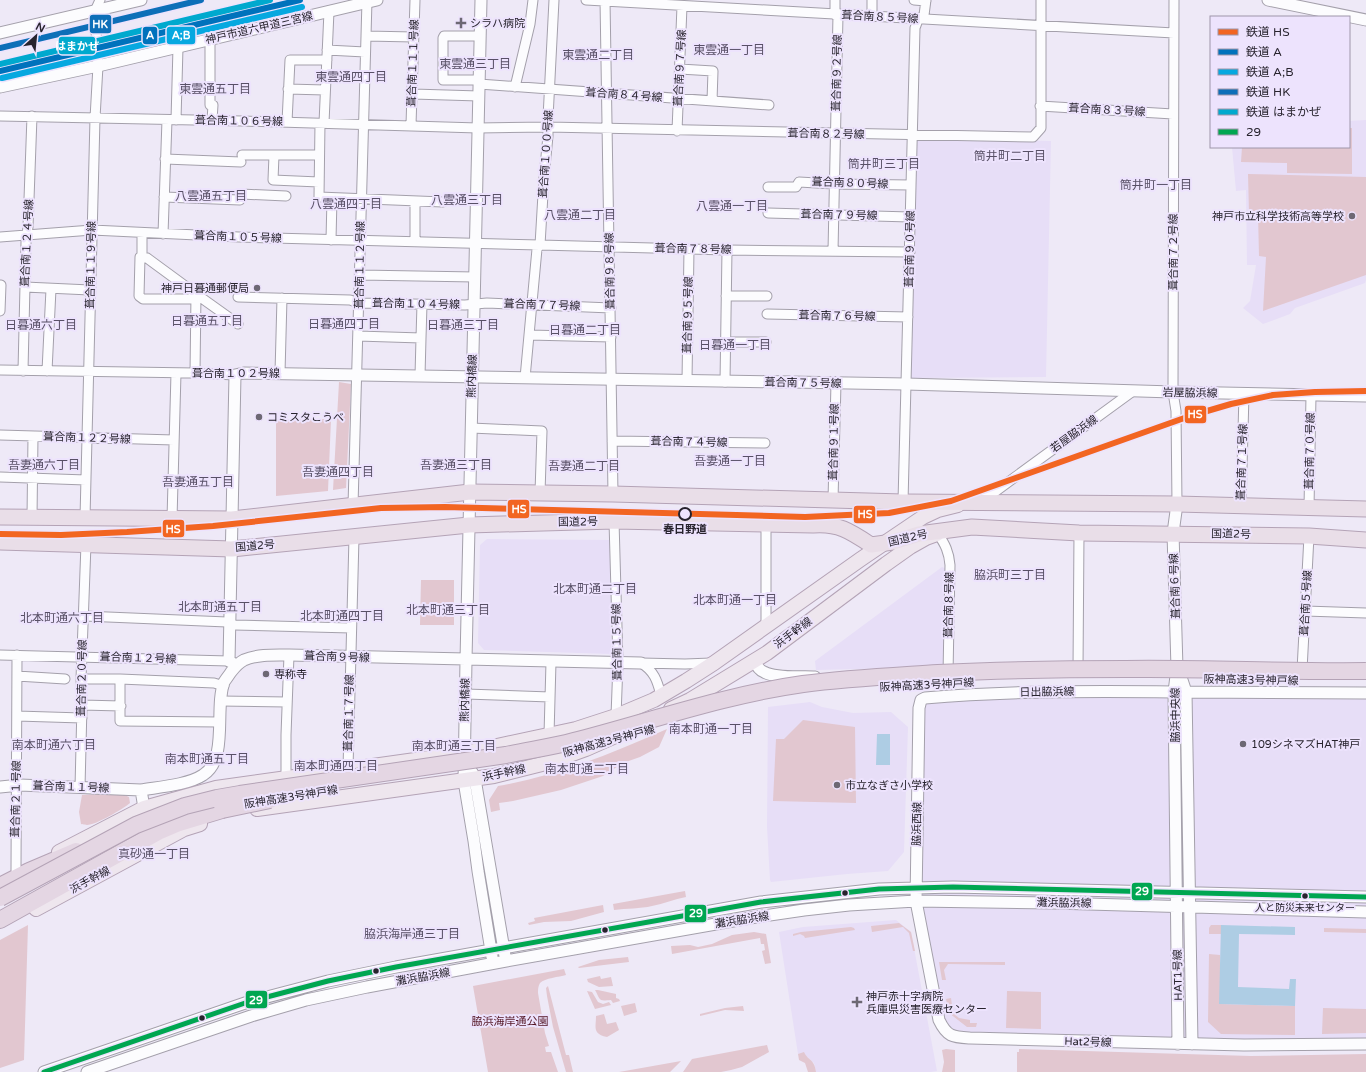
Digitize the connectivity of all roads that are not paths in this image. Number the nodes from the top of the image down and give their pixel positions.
1 (100, 0) edge
2 (141, 0) edge
3 (415, 0) edge
4 (481, 0) edge
5 (533, 0) edge
6 (554, 0) edge
7 (586, 0) edge
8 (605, 0) edge
9 (835, 0) edge
10 (872, 0) edge
11 (914, 0) edge
12 (926, 0) edge
13 (1042, 0) edge
14 (1174, 0) edge
15 (370, 1) edge
16 (1274, 1) edge
17 (682, 6) junction
18 (95, 11) junction
19 (329, 11) junction
20 (836, 15) junction
21 (1347, 16) edge
22 (872, 17) junction
23 (1350, 17) edge
24 (918, 20) junction
25 (1366, 20) edge
26 (1042, 26) junction
27 (0, 33) edge
28 (1174, 33) junction
29 (366, 36) junction
30 (480, 36) junction
31 (414, 37) junction
32 (210, 40) junction
33 (178, 47) junction
34 (327, 50) junction
35 (366, 52) junction
36 (327, 60) junction
37 (98, 66) junction
38 (680, 69) junction
39 (0, 87) edge
40 (479, 87) junction
41 (515, 87) junction
42 (288, 89) junction
43 (325, 90) junction
44 (550, 90) junction
45 (607, 93) junction
46 (412, 94) junction
47 (678, 98) junction
48 (712, 101) junction
49 (770, 105) dead end
50 (1040, 106) junction
51 (1174, 114) junction
52 (0, 116) edge
53 (32, 116) junction
54 (95, 118) junction
55 (167, 120) junction
56 (176, 120) junction
57 (212, 120) junction
58 (287, 122) junction
59 (322, 123) junction
60 (363, 124) junction
61 (411, 125) junction
62 (548, 127) junction
63 (478, 128) junction
64 (608, 129) junction
65 (677, 130) junction
66 (836, 134) junction
67 (912, 135) junction
68 (319, 154) junction
69 (274, 155) junction
70 (165, 159) junction
71 (274, 180) junction
72 (319, 182) junction
73 (834, 184) junction
74 (911, 185) junction
75 (768, 187) dead end
76 (272, 195) junction
77 (286, 196) dead end
78 (164, 197) junction
79 (332, 198) junction
80 (362, 199) junction
81 (415, 201) junction
82 (443, 202) dead end
83 (768, 213) dead end
84 (834, 215) junction
85 (910, 216) junction
86 (92, 230) junction
87 (142, 233) junction
88 (163, 234) junction
89 (27, 235) junction
90 (0, 237) edge
91 (331, 240) junction
92 (361, 240) junction
93 (415, 241) junction
94 (476, 243) junction
95 (540, 246) junction
96 (610, 247) junction
97 (689, 249) junction
98 (727, 250) junction
99 (833, 251) junction
100 (910, 252) junction
101 (142, 257) junction
102 (360, 275) junction
103 (474, 277) junction
104 (1, 285) dead end
105 (25, 288) junction
106 (51, 289) junction
107 (90, 290) junction
108 (726, 296) junction
109 (767, 296) dead end
110 (196, 297) junction
111 (238, 297) dead end
112 (282, 298) junction
113 (360, 302) junction
114 (422, 304) junction
115 (474, 304) junction
116 (533, 304) junction
117 (611, 308) junction
118 (0, 311) edge
119 (767, 314) dead end
120 (908, 317) junction
121 (238, 324) dead end
122 (529, 335) junction
123 (358, 336) junction
124 (611, 337) junction
125 (421, 338) junction
126 (725, 342) junction
127 (766, 342) dead end
128 (0, 370) edge
129 (23, 371) junction
130 (47, 371) junction
131 (89, 372) junction
132 (176, 373) junction
133 (194, 373) junction
134 (280, 373) junction
135 (357, 374) junction
136 (235, 375) junction
137 (420, 376) junction
138 (472, 377) junction
139 (525, 378) junction
140 (612, 380) junction
141 (687, 381) junction
142 (725, 382) junction
143 (836, 383) junction
144 (906, 384) junction
145 (1134, 391) junction
146 (1173, 392) junction
147 (1244, 394) junction
148 (1311, 395) junction
149 (1366, 396) edge
150 (471, 428) junction
151 (0, 435) edge
152 (33, 436) junction
153 (87, 438) junction
154 (174, 440) junction
155 (612, 441) junction
156 (766, 443) dead end
157 (0, 478) edge
158 (32, 479) junction
159 (86, 480) junction
160 (470, 492) junction
161 (540, 493) junction
162 (613, 494) junction
163 (833, 500) junction
164 (902, 502) junction
165 (975, 502) junction
166 (1177, 504) junction
167 (353, 506) junction
168 (1240, 506) junction
169 (1309, 508) junction
170 (1366, 509) edge
171 (0, 517) edge
172 (32, 518) junction
173 (84, 518) junction
174 (172, 519) junction
175 (232, 519) junction
176 (614, 521) junction
177 (766, 523) junction
178 (469, 524) junction
179 (972, 528) junction
180 (1079, 533) junction
181 (1174, 533) junction
182 (938, 534) junction
183 (354, 536) junction
184 (858, 536) junction
185 (1309, 536) junction
186 (1366, 540) edge
187 (0, 542) edge
188 (86, 544) junction
189 (884, 544) junction
190 (232, 549) junction
191 (861, 559) junction
192 (1305, 611) junction
193 (1366, 613) edge
194 (84, 616) junction
195 (230, 623) junction
196 (766, 626) junction
197 (351, 628) junction
198 (0, 655) edge
199 (17, 655) junction
200 (289, 655) junction
201 (82, 657) junction
202 (350, 657) junction
203 (466, 660) junction
204 (754, 660) junction
205 (550, 662) junction
206 (232, 663) junction
207 (618, 663) junction
208 (641, 663) junction
209 (714, 663) junction
210 (1177, 668) junction
211 (1078, 669) junction
212 (1302, 670) junction
213 (1366, 671) edge
214 (17, 676) junction
215 (65, 679) dead end
216 (81, 679) junction
217 (120, 679) junction
218 (948, 679) junction
219 (1366, 681) edge
220 (224, 686) junction
221 (1174, 692) junction
222 (1186, 692) junction
223 (1366, 693) edge
224 (466, 694) junction
225 (661, 695) junction
226 (550, 697) junction
227 (921, 700) joint
228 (220, 701) junction
229 (287, 702) junction
230 (82, 705) junction
231 (120, 706) junction
232 (17, 716) junction
233 (616, 716) junction
234 (82, 718) junction
235 (219, 722) junction
236 (549, 735) junction
237 (465, 753) junction
238 (348, 769) junction
239 (286, 778) junction
240 (469, 780) junction
241 (16, 786) junction
242 (0, 787) edge
243 (80, 788) junction
244 (141, 790) junction
245 (144, 808) junction
246 (179, 823) junction
247 (118, 834) junction
248 (16, 870) junction
249 (0, 878) edge
250 (0, 886) edge
251 (916, 887) junction
252 (1177, 892) junction
253 (1189, 892) junction
254 (1366, 897) edge
255 (0, 898) edge
256 (916, 901) junction
257 (1177, 907) junction
258 (1189, 907) junction
259 (0, 909) edge
260 (1366, 912) edge
261 (0, 920) edge
262 (0, 928) edge
263 (504, 948) junction
264 (491, 950) junction
265 (506, 961) junction
266 (494, 964) junction
267 (1178, 1044) junction
268 (1192, 1044) junction
269 (1366, 1044) edge
270 (44, 1072) edge
271 (87, 1072) edge

1 - 18 street
2 - 18 street
3 - 31 street, 葺合南１１１号線
4 - 30 street, 熊内橋線
5 - 41 street
6 - 44 street, 葺合南１００号線
7 - 8 street, 葺合南８５号線
8 - 17 street, 葺合南８５号線
8 - 45 street, 葺合南９８号線
9 - 20 street, 葺合南９２号線
10 - 22 street
11 - 12 street
12 - 24 street, 葺合南９０号線
13 - 26 street, 葺合南８２号線
14 - 28 street, 葺合南７２号線
15 - 19 street, 神戸市道六甲道三宮線
15 - 29 street, 葺合南１１２号線
16 - 21 street
17 - 20 street, 葺合南８５号線
17 - 38 street, 葺合南９７号線
18 - 27 street
18 - 37 street, 葺合南１１９号線
19 - 32 street, 神戸市道六甲道三宮線
19 - 34 street
20 - 22 street, 葺合南８５号線
20 - 66 street, 葺合南９２号線
22 - 24 street, 葺合南８５号線
23 - 25 street
24 - 26 street, 葺合南８５号線
24 - 67 street, 葺合南９０号線
26 - 28 street, 葺合南８５号線
26 - 50 street, 葺合南８２号線
28 - 51 street, 葺合南７２号線
29 - 31 street
29 - 35 street, 葺合南１１２号線
30 - 40 street, 熊内橋線
30 - 40 street
31 - 46 street, 葺合南１１１号線
32 - 33 street, 神戸市道六甲道三宮線
32 - 57 street
33 - 37 street, 神戸市道六甲道三宮線
33 - 56 street
34 - 35 street
34 - 36 street
35 - 60 street, 葺合南１１２号線
36 - 42 street
36 - 43 street
37 - 39 street, 神戸市道六甲道三宮線
37 - 54 street, 葺合南１１９号線
38 - 47 street, 葺合南９７号線
38 - 48 street
40 - 41 street, 葺合南８４号線
40 - 46 street
40 - 63 street, 熊内橋線
41 - 44 street, 葺合南８４号線
42 - 43 street
42 - 58 street
43 - 59 street
44 - 45 street, 葺合南８４号線
44 - 62 street, 葺合南１００号線
45 - 47 street, 葺合南８４号線
45 - 64 street, 葺合南９８号線
46 - 61 street, 葺合南１１１号線
47 - 48 street, 葺合南８４号線
47 - 65 street, 葺合南９７号線
48 - 49 street, 葺合南８４号線
50 - 51 street, 葺合南８３号線
50 - 67 street, 葺合南８２号線
51 - 146 street, 葺合南７２号線
52 - 53 street, 葺合南１０６号線
53 - 54 street, 葺合南１０６号線
53 - 89 street, 葺合南１２４号線
54 - 55 street, 葺合南１０６号線
54 - 86 street, 葺合南１１９号線
55 - 56 street, 葺合南１０６号線
55 - 70 street
56 - 57 street, 葺合南１０６号線
57 - 58 street, 葺合南１０６号線
58 - 59 street, 葺合南１０６号線
59 - 60 street, 葺合南１０６号線
59 - 68 street
60 - 61 street, 葺合南１０６号線
60 - 80 street, 葺合南１１２号線
61 - 63 street, 葺合南１０６号線
62 - 63 street, 葺合南８２号線
62 - 64 street, 葺合南８２号線
62 - 95 street, 葺合南１００号線
63 - 94 street, 熊内橋線
64 - 65 street, 葺合南８２号線
64 - 96 street, 葺合南９８号線
65 - 66 street, 葺合南８２号線
66 - 67 street, 葺合南８２号線
66 - 73 street, 葺合南９２号線
67 - 74 street, 葺合南９０号線
68 - 69 street
68 - 72 street
69 - 70 street
69 - 71 street
70 - 78 street
71 - 72 street
71 - 76 street
72 - 79 street
73 - 74 street, 葺合南８０号線
73 - 75 street, 葺合南８０号線
73 - 84 street, 葺合南９２号線
74 - 85 street, 葺合南９０号線
76 - 77 street
76 - 78 street
78 - 88 street
79 - 80 street
79 - 91 street
80 - 81 street
80 - 92 street, 葺合南１１２号線
81 - 82 street
81 - 93 street
83 - 84 street, 葺合南７９号線
84 - 85 street, 葺合南７９号線
84 - 99 street, 葺合南９２号線
85 - 100 street, 葺合南９０号線
86 - 87 street, 葺合南１０５号線
86 - 89 street, 葺合南１０５号線
86 - 107 street, 葺合南１１９号線
87 - 88 street, 葺合南１０５号線
87 - 101 street
88 - 91 street, 葺合南１０５号線
89 - 90 street, 葺合南１０５号線
89 - 105 street, 葺合南１２４号線
91 - 92 street, 葺合南１０５号線
92 - 93 street, 葺合南１０５号線
92 - 102 street, 葺合南１１２号線
93 - 94 street, 葺合南１０５号線
94 - 95 street, 葺合南７８号線
94 - 103 street, 熊内橋線
95 - 96 street, 葺合南７８号線
95 - 116 street, 葺合南１００号線
96 - 97 street, 葺合南７８号線
96 - 117 street, 葺合南９８号線
97 - 98 street, 葺合南７８号線
97 - 141 street, 葺合南９５号線
98 - 99 street, 葺合南７８号線
98 - 108 street
99 - 100 street, 葺合南７８号線
100 - 120 street, 葺合南９０号線
101 - 110 street
101 - 110 street
102 - 103 street
102 - 113 street, 葺合南１１２号線
103 - 115 street, 熊内橋線
104 - 118 street
105 - 106 street
105 - 129 street, 葺合南１２４号線
106 - 107 street
106 - 130 street
107 - 131 street, 葺合南１１９号線
108 - 109 street
108 - 126 street
110 - 121 street
110 - 133 street
111 - 112 street, 葺合南１０４号線
112 - 113 street, 葺合南１０４号線
112 - 134 street
113 - 114 street, 葺合南１０４号線
113 - 123 street, 葺合南１１２号線
114 - 115 street, 葺合南１０４号線
114 - 125 street
115 - 116 street, 葺合南７７号線
115 - 138 street, 熊内橋線
116 - 117 street, 葺合南７７号線
116 - 122 street, 葺合南１００号線
117 - 124 street, 葺合南９８号線
119 - 120 street, 葺合南７６号線
120 - 144 street, 葺合南９０号線
122 - 124 street
122 - 139 street, 葺合南１００号線
123 - 125 street
123 - 135 street, 葺合南１１２号線
124 - 140 street, 葺合南９８号線
125 - 137 street
126 - 127 street
126 - 142 street
128 - 129 street, 葺合南１０２号線
129 - 130 street, 葺合南１０２号線
130 - 131 street, 葺合南１０２号線
131 - 132 street, 葺合南１０２号線
131 - 153 street, 葺合南１１９号線
132 - 133 street, 葺合南１０２号線
132 - 154 street
133 - 136 street, 葺合南１０２号線
134 - 135 street, 葺合南１０２号線
134 - 136 street, 葺合南１０２号線
135 - 137 street, 葺合南１０２号線
135 - 167 street, 葺合南１１２号線
136 - 175 street
137 - 138 street, 葺合南１０２号線
138 - 139 street, 葺合南７５号線
138 - 150 street, 熊内橋線
139 - 140 street, 葺合南７５号線
140 - 141 street, 葺合南７５号線
140 - 155 street, 葺合南９８号線
141 - 142 street, 葺合南７５号線
142 - 143 street, 葺合南７５号線
143 - 144 street, 葺合南７５号線
143 - 163 street, 葺合南９１号線
144 - 145 street, 葺合南７５号線
144 - 164 street, 葺合南９０号線
145 - 146 street, 岩屋脇浜線
145 - 165 street, 若屋脇浜線
146 - 147 street, 岩屋脇浜線
146 - 166 street, 葺合南７２号線
147 - 148 street, 岩屋脇浜線
147 - 168 street, 葺合南７１号線
148 - 149 street, 岩屋脇浜線
148 - 169 street, 葺合南７０号線
150 - 160 street, 熊内橋線
150 - 161 street
151 - 152 street, 葺合南１２２号線
152 - 153 street, 葺合南１２２号線
152 - 158 street
153 - 154 street, 葺合南１２２号線
153 - 159 street, 葺合南１１９号線
154 - 174 street
155 - 156 street, 葺合南７４号線
155 - 162 street, 葺合南９８号線
157 - 158 street
158 - 159 street
158 - 172 street
159 - 173 street, 葺合南１１９号線
160 - 161 highway
160 - 167 highway
160 - 178 street, 熊内橋線
161 - 162 highway
162 - 163 highway
163 - 164 highway
164 - 165 highway
165 - 166 highway
165 - 189 main road, 浜手幹線
166 - 168 highway
166 - 181 street, 葺合南６号線
167 - 175 highway
168 - 169 highway
169 - 170 highway
171 - 172 highway
172 - 173 highway
173 - 174 highway
174 - 175 highway
175 - 190 street
176 - 177 highway, 国道2号
176 - 178 highway, 国道2号
176 - 207 street, 葺合南１５号線
177 - 184 highway, 国道2号
177 - 196 street
178 - 183 highway, 国道2号
178 - 203 street, 熊内橋線
179 - 180 highway, 国道2号
179 - 182 main road, 浜手幹線
179 - 189 highway, 国道2号
180 - 181 highway, 国道2号
180 - 211 street
181 - 185 highway, 国道2号
181 - 210 street, 葺合南６号線
182 - 204 main road, 浜手幹線
182 - 218 street, 葺合南８号線
183 - 190 highway, 国道2号
183 - 197 street, 葺合南１７号線
184 - 189 highway, 国道2号
184 - 191 street
185 - 186 highway, 国道2号
185 - 192 street, 葺合南５号線
187 - 188 highway, 国道2号
188 - 190 highway, 国道2号
188 - 194 street, 葺合南２０号線
189 - 191 main road, 浜手幹線
190 - 195 street
191 - 196 main road, 浜手幹線
192 - 193 street
192 - 212 street, 葺合南５号線
194 - 195 street
194 - 201 street, 葺合南２０号線
195 - 197 street
195 - 206 street
196 - 209 main road, 浜手幹線
197 - 202 street, 葺合南１７号線
198 - 199 street, 葺合南１２号線
199 - 201 street, 葺合南１２号線
199 - 214 street, 葺合南２１号線
200 - 202 street, 葺合南９号線
200 - 206 street, 葺合南９号線
200 - 229 street
201 - 206 street, 葺合南１２号線
201 - 216 street, 葺合南２０号線
202 - 203 street, 葺合南９号線
202 - 238 street, 葺合南１７号線
203 - 205 street, 葺合南９号線
203 - 224 street, 熊内橋線
204 - 218 street
204 - 240 main road, 浜手幹線
205 - 207 street, 葺合南９号線
205 - 226 street
206 - 220 street
207 - 208 street, 葺合南９号線
207 - 233 street, 葺合南１５号線
208 - 209 street, 葺合南９号線
208 - 225 street
209 - 225 main road, 浜手幹線
210 - 211 street
210 - 212 street
210 - 221 street, 脇浜中央線
210 - 222 street, 脇浜中央線
211 - 218 street
212 - 213 street
213 - 247 highway, 阪神高速3号神戸線, bridge
214 - 215 street
214 - 232 street, 葺合南２１号線
216 - 217 street
216 - 230 street, 葺合南２０号線
217 - 220 street
217 - 231 street
219 - 246 highway, 阪神高速3号神戸線, bridge
220 - 228 street
221 - 227 street, 日出脇浜線
221 - 252 street, 脇浜中央線
222 - 223 street
222 - 253 street, 脇浜中央線
224 - 226 street
224 - 237 street, 熊内橋線
225 - 233 main road, 浜手幹線
226 - 236 street
227 - 251 street, 脇浜西線
228 - 229 street
228 - 235 street
229 - 239 street
230 - 231 street
230 - 234 street, 葺合南２０号線
231 - 235 street
232 - 234 street
232 - 241 street, 葺合南２１号線
233 - 236 main road, 浜手幹線
234 - 243 street, 葺合南２０号線
235 - 244 street
236 - 237 main road, 浜手幹線
237 - 238 main road, 浜手幹線
237 - 240 street, 熊内橋線
238 - 239 main road, 浜手幹線
239 - 245 main road, 浜手幹線
240 - 262 main road, 浜手幹線
240 - 263 street, 熊内橋線
240 - 264 street, 熊内橋線
241 - 242 street, 葺合南１１号線
241 - 243 street, 葺合南１１号線
241 - 248 street, 葺合南２１号線
243 - 244 street, 葺合南１１号線
244 - 245 street
245 - 248 main road, 浜手幹線
246 - 259 highway
246 - 261 highway, 阪神高速3号神戸線
247 - 250 highway, bridge
247 - 255 highway, 阪神高速3号神戸線, bridge
248 - 249 main road, 浜手幹線
251 - 252 street, 灘浜脇浜線
251 - 256 street, 脇浜西線
251 - 263 street, 灘浜脇浜線
252 - 253 street, 灘浜脇浜線
252 - 257 street, 脇浜中央線
253 - 254 street, 灘浜脇浜線
253 - 258 street, 脇浜中央線
256 - 257 street, 灘浜脇浜線
256 - 265 street, 灘浜脇浜線
256 - 267 street, Hat2号線
257 - 258 street, 灘浜脇浜線
257 - 267 street, HAT1号線
258 - 260 street, 灘浜脇浜線
258 - 268 street, HAT1号線
263 - 264 street, 灘浜脇浜線
263 - 265 street, 熊内橋線
264 - 266 street, 熊内橋線
264 - 270 street, 灘浜脇浜線
265 - 266 street, 灘浜脇浜線
266 - 271 street, 灘浜脇浜線
267 - 268 street, Hat2号線
268 - 269 street, Hat2号線

